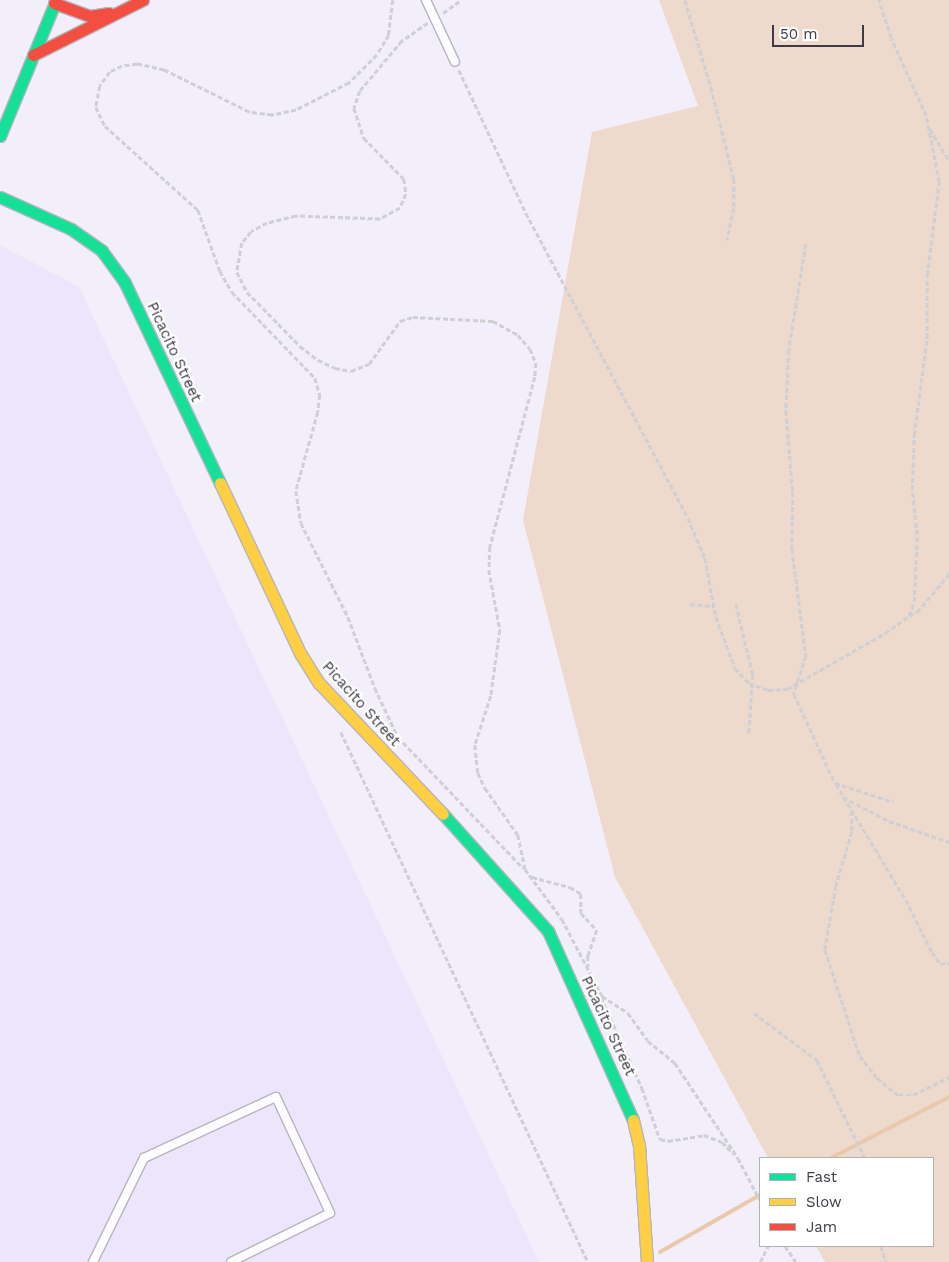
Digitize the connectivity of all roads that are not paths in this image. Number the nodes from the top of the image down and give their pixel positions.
1 (426, 0) edge
2 (55, 2) edge
3 (138, 2) edge
4 (33, 55) junction
5 (455, 62) road end
6 (0, 136) edge
7 (0, 197) edge
8 (93, 1262) edge
9 (231, 1262) edge
10 (647, 1262) edge

1 - 5 lane
2 - 3 street
2 - 4 street
3 - 4 street
4 - 6 street
7 - 10 street, Picacito Street
8 - 9 lane

